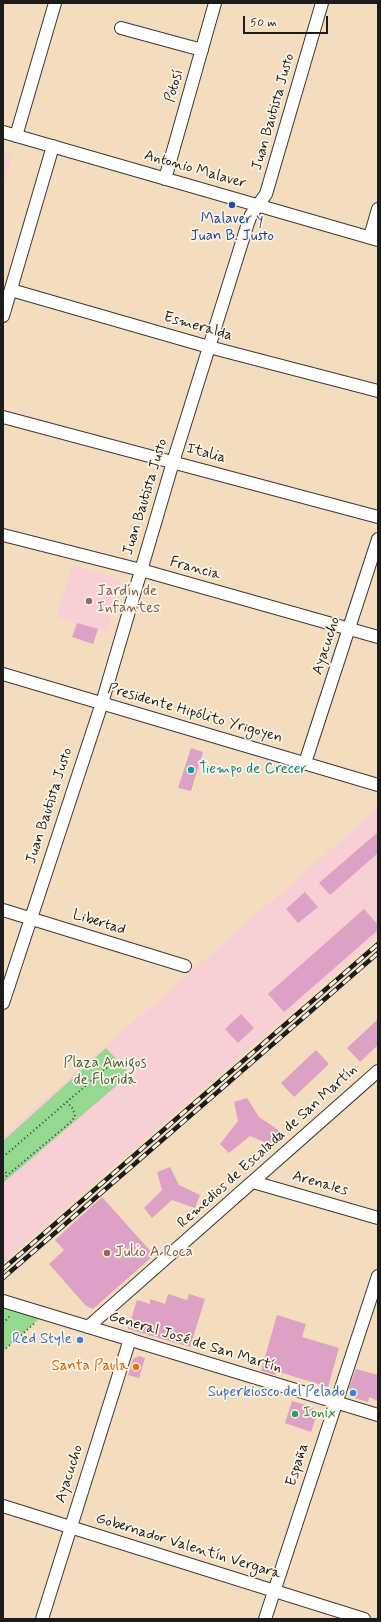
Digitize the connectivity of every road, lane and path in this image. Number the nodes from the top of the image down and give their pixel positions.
1 (55, 3) edge
2 (215, 3) edge
3 (322, 3) edge
4 (121, 28) dead end
5 (202, 50) junction
6 (3, 132) edge
7 (16, 136) junction
8 (53, 146) junction
9 (165, 178) junction
10 (259, 205) junction
11 (378, 209) edge
12 (374, 239) edge
13 (11, 290) junction
14 (3, 316) edge
15 (209, 347) junction
16 (378, 391) edge
17 (3, 417) edge
18 (173, 462) junction
19 (378, 517) edge
20 (3, 535) edge
21 (378, 540) edge
22 (141, 570) junction
23 (350, 628) junction
24 (378, 637) edge
25 (3, 674) edge
26 (102, 703) junction
27 (305, 763) junction
28 (378, 785) edge
29 (3, 910) edge
30 (30, 918) junction
31 (185, 966) dead end
32 (3, 1003) edge
33 (112, 1063) dead end
34 (378, 1071) edge
35 (67, 1102) junction
36 (3, 1157) edge
37 (3, 1169) edge
38 (8, 1175) junction
39 (3, 1180) edge
40 (253, 1182) junction
41 (378, 1218) edge
42 (378, 1276) edge
43 (3, 1301) edge
44 (46, 1313) junction
45 (88, 1327) junction
46 (130, 1339) junction
47 (3, 1351) edge
48 (335, 1402) junction
49 (378, 1415) edge
50 (3, 1506) edge
51 (70, 1527) junction
52 (273, 1591) junction
53 (42, 1619) edge
54 (265, 1619) edge
55 (364, 1619) edge

1 - 7 street
2 - 5 street, Potosí
3 - 10 street, Juan Bautista Justo
4 - 5 street
5 - 9 street, Potosí
6 - 7 street, Antonio Malaver
7 - 8 street, Antonio Malaver
8 - 9 street, Antonio Malaver
8 - 13 street
9 - 10 street, Antonio Malaver
10 - 12 street, Antonio Malaver
10 - 15 street, Juan Bautista Justo
11 - 12 street
13 - 14 street
13 - 15 street, Esmeralda
15 - 16 street, Esmeralda
15 - 18 street, Juan Bautista Justo
17 - 18 street, Italia
18 - 19 street, Italia
18 - 22 street, Juan Bautista Justo
20 - 22 street, Francia
21 - 23 street, Ayacucho
22 - 23 street, Francia
22 - 26 street, Juan Bautista Justo
23 - 24 street, Francia
23 - 27 street, Ayacucho
25 - 26 street, Presidente Hipólito Yrigoyen
26 - 27 street, Presidente Hipólito Yrigoyen
26 - 30 street, Juan Bautista Justo
27 - 28 street, Presidente Hipólito Yrigoyen
29 - 30 street, Libertad
30 - 31 street, Libertad
30 - 32 street, Juan Bautista Justo
33 - 35 path
34 - 40 street, Remedios de Escalada de San Martín
35 - 36 path
35 - 38 path
37 - 38 path
38 - 39 path
40 - 41 street, Arenales
40 - 45 street, Remedios de Escalada de San Martín
42 - 48 street, España
43 - 44 street, General José de San Martín
44 - 45 street, General José de San Martín
44 - 47 path
45 - 46 street, General José de San Martín
46 - 48 street, General José de San Martín
46 - 51 street, Ayacucho
48 - 49 street, General José de San Martín
48 - 52 street, España
50 - 51 street, Gobernador Valentín Vergara
51 - 52 street, Gobernador Valentín Vergara
51 - 53 street, Ayacucho
52 - 54 street, España
52 - 55 street, Gobernador Valentín Vergara

